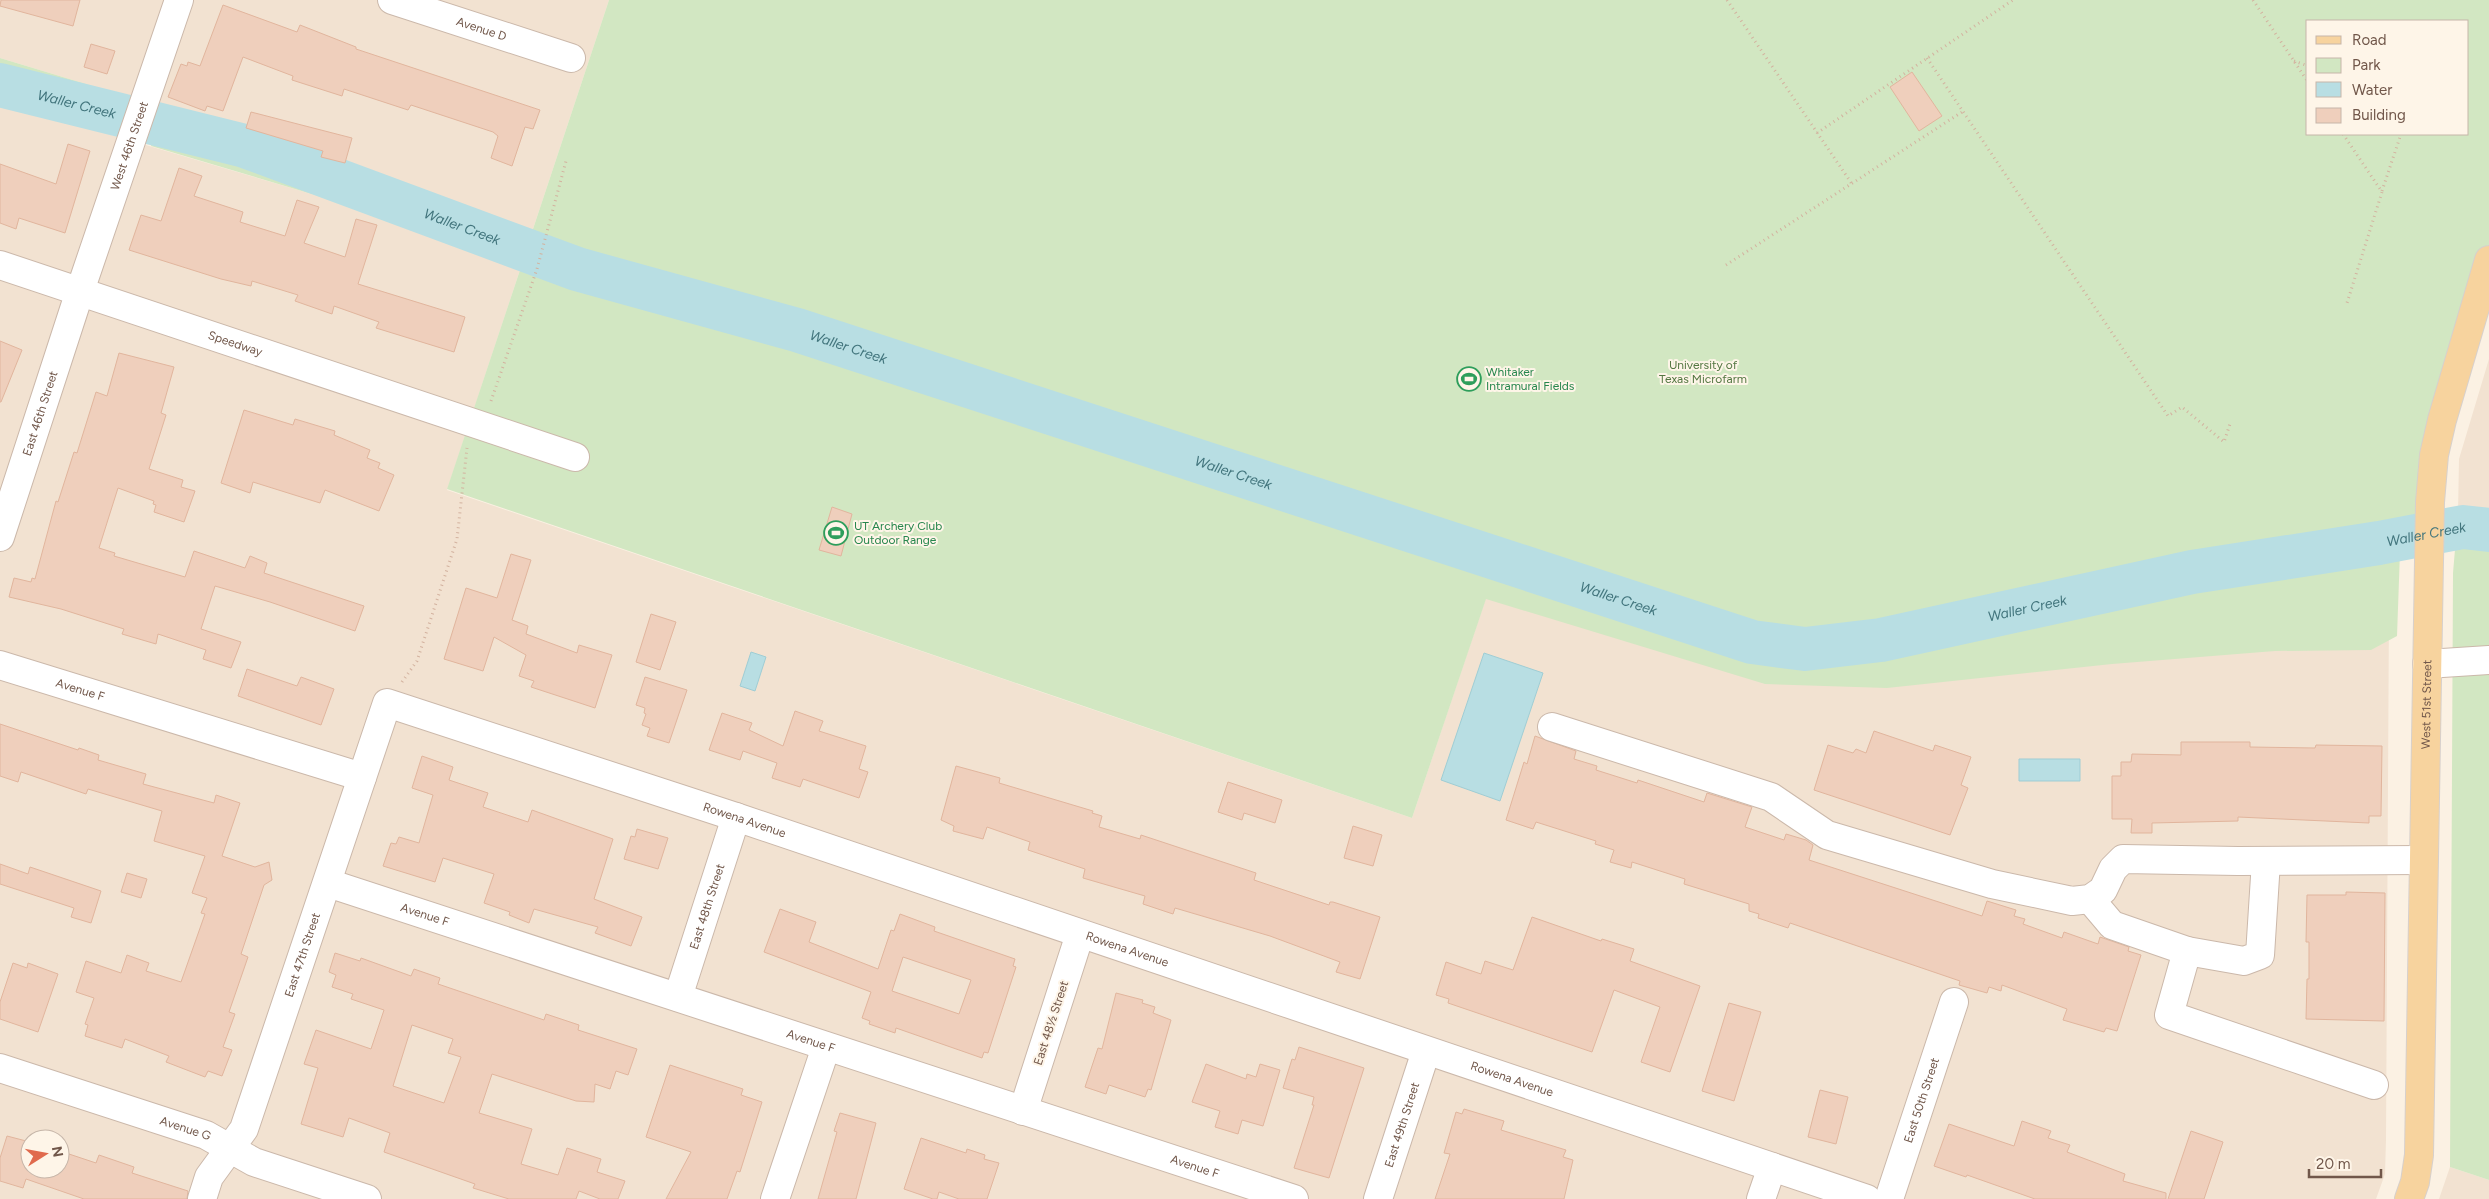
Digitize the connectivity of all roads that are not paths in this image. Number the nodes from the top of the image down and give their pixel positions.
1 (180, 0) edge
2 (392, 0) edge
3 (571, 58) dead end
4 (2489, 260) edge
5 (0, 265) edge
6 (80, 291) junction
7 (575, 457) dead end
8 (0, 537) edge
9 (2489, 660) edge
10 (2427, 664) junction
11 (0, 665) edge
12 (387, 703) joint
13 (1552, 727) dead end
14 (362, 777) junction
15 (736, 817) junction
16 (2423, 860) junction
17 (2266, 861) junction
18 (328, 883) junction
19 (2090, 898) junction
20 (1080, 934) junction
21 (2187, 951) junction
22 (678, 997) junction
23 (1954, 1002) dead end
24 (826, 1047) junction
25 (1426, 1051) junction
26 (0, 1068) edge
27 (2374, 1085) dead end
28 (1023, 1111) junction
29 (229, 1149) junction
30 (1772, 1167) junction
31 (202, 1199) edge
32 (367, 1199) edge
33 (775, 1199) edge
34 (1294, 1199) edge
35 (1378, 1199) edge
36 (1761, 1199) edge
37 (1867, 1199) edge
38 (1889, 1199) edge
39 (2409, 1199) edge

1 - 6 street, West 46th Street
2 - 3 street, Avenue D
4 - 10 main road, West 51st Street
5 - 6 street, Speedway
6 - 7 street, Speedway
6 - 8 street, East 46th Street
9 - 10 street
10 - 16 main road, West 51st Street
11 - 14 street, Avenue F
12 - 14 street, East 47th Street
12 - 15 street, Rowena Avenue
13 - 19 street
14 - 18 street, East 47th Street
15 - 20 street, Rowena Avenue
15 - 22 street, East 48th Street
16 - 17 street
16 - 39 main road, West 51st Street
17 - 19 street
17 - 21 street
18 - 22 street, Avenue F
18 - 29 street, East 47th Street
19 - 21 street
20 - 25 street, Rowena Avenue
20 - 28 street, East 48½ Street
21 - 27 street
22 - 24 street, Avenue F
23 - 38 street, East 50th Street
24 - 28 street, Avenue F
24 - 33 street
25 - 30 street, Rowena Avenue
25 - 35 street, East 49th Street
26 - 29 street, Avenue G
28 - 34 street, Avenue F
29 - 31 street, East 47th Street
29 - 32 street, Avenue G
30 - 36 street
30 - 37 street, Rowena Avenue

